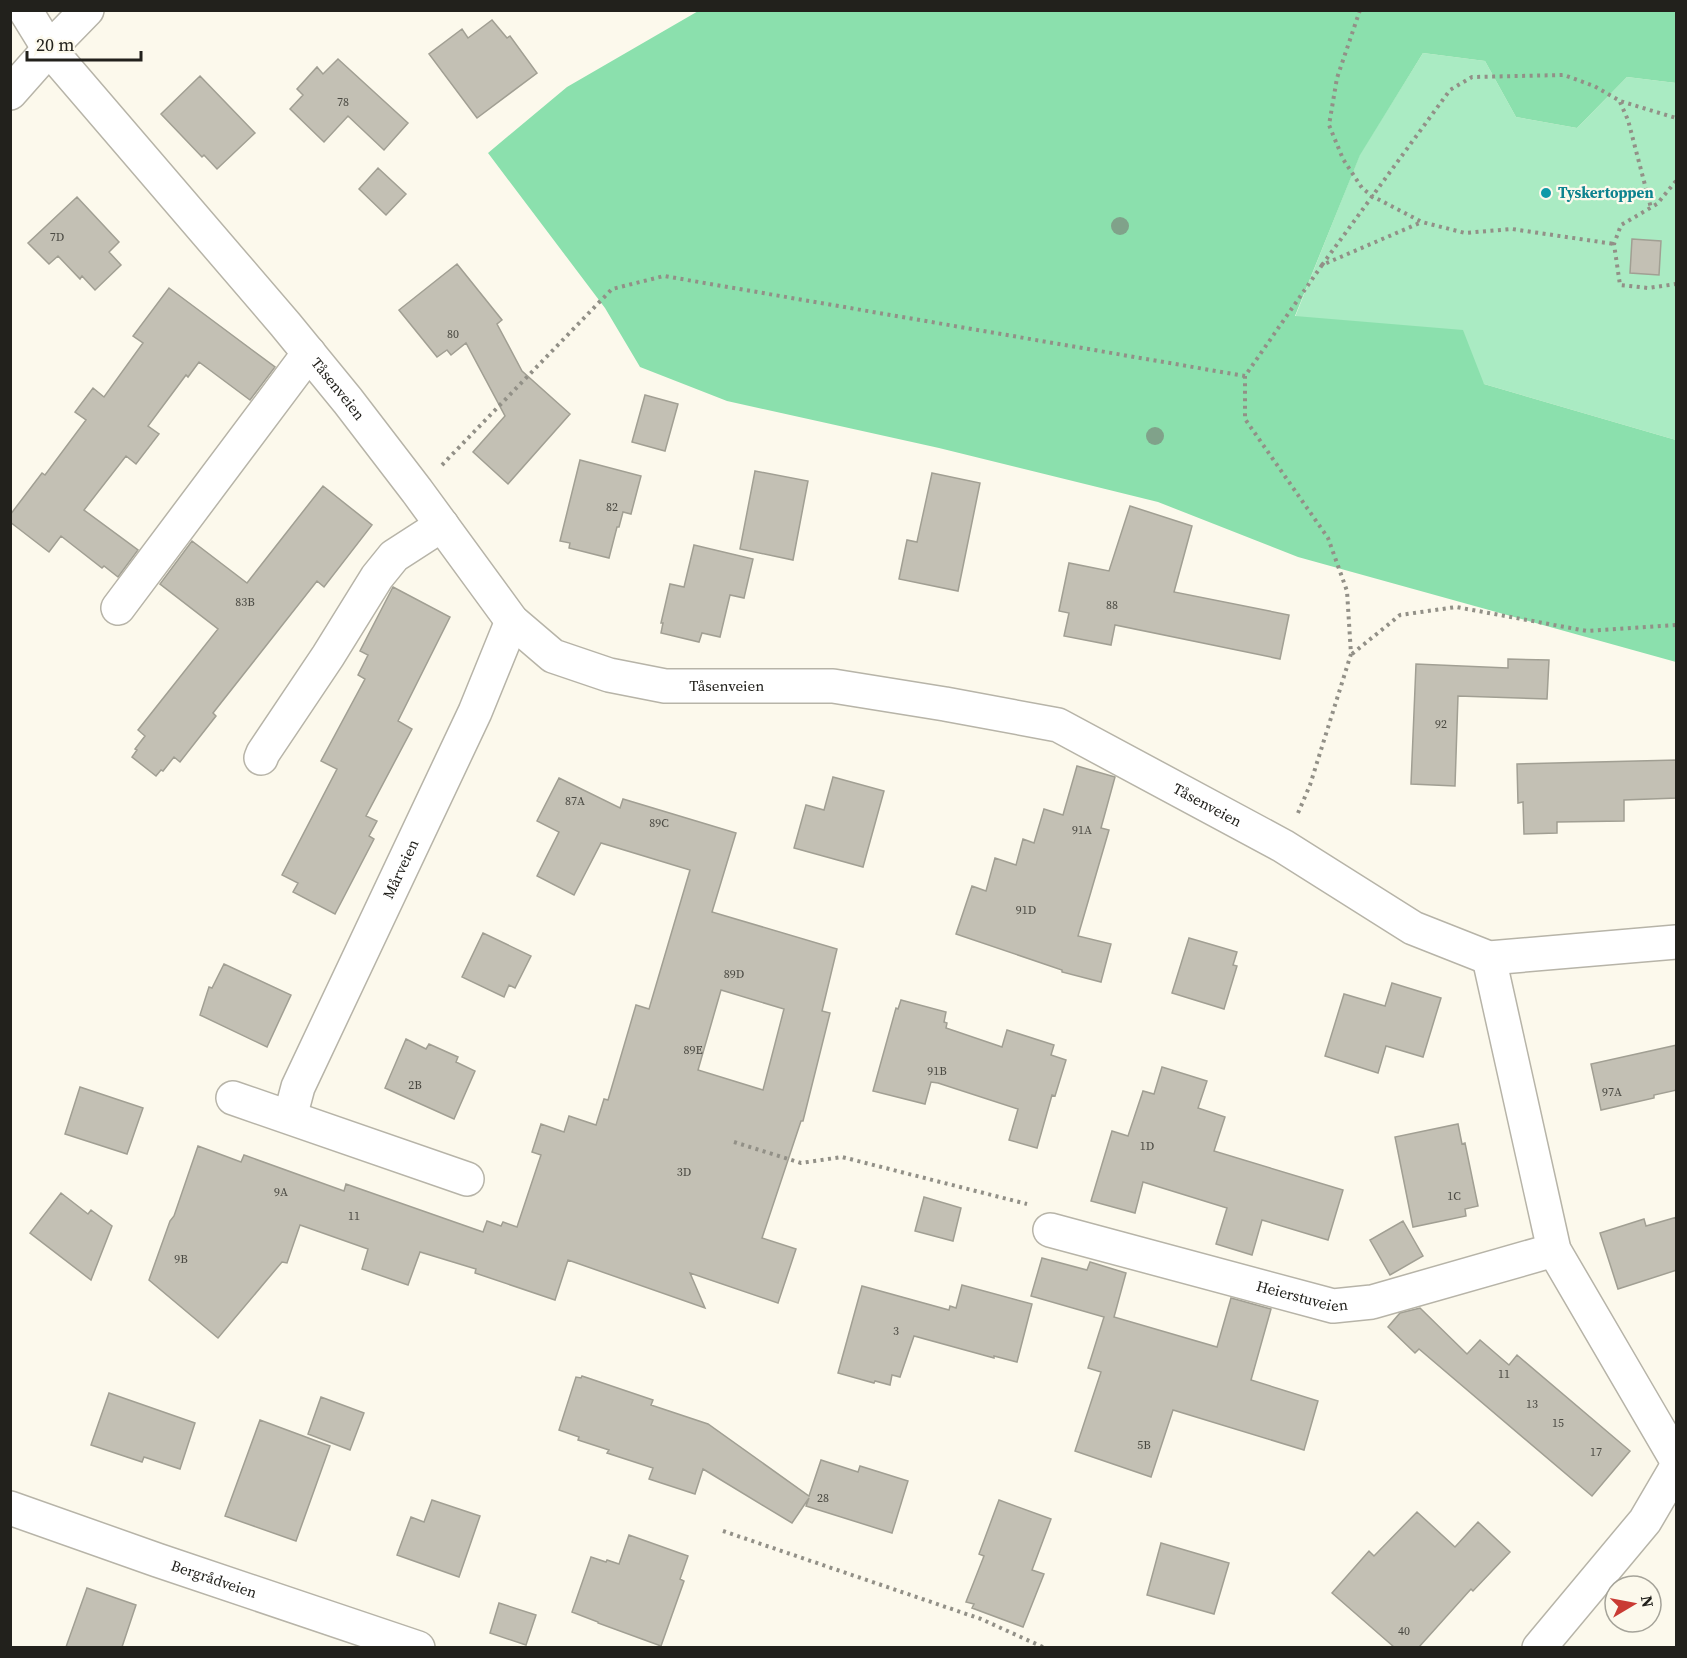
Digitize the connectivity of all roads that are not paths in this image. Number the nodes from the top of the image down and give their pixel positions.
1 (25, 10) edge
2 (87, 10) edge
3 (50, 49) junction
4 (10, 93) edge
5 (309, 353) junction
6 (442, 525) junction
7 (118, 608) dead end
8 (512, 621) junction
9 (261, 758) dead end
10 (1677, 942) edge
11 (1489, 958) junction
12 (233, 1098) dead end
13 (290, 1118) junction
14 (466, 1179) dead end
15 (1050, 1230) road end
16 (1554, 1250) junction
17 (1677, 1459) edge
18 (1677, 1468) edge
19 (10, 1508) edge
20 (418, 1647) edge
21 (1539, 1647) edge

1 - 3 street, Tåsenveien
2 - 3 street
3 - 4 street
3 - 5 street, Tåsenveien
5 - 6 street, Tåsenveien
5 - 7 street
6 - 8 street, Tåsenveien
6 - 9 street
8 - 11 street, Tåsenveien
8 - 13 street, Mårveien
10 - 11 street, Tåsenveien
11 - 16 street
12 - 13 street
13 - 14 street
15 - 16 street, Heierstuveien
16 - 17 street
18 - 21 street
19 - 20 street, Bergrådveien

